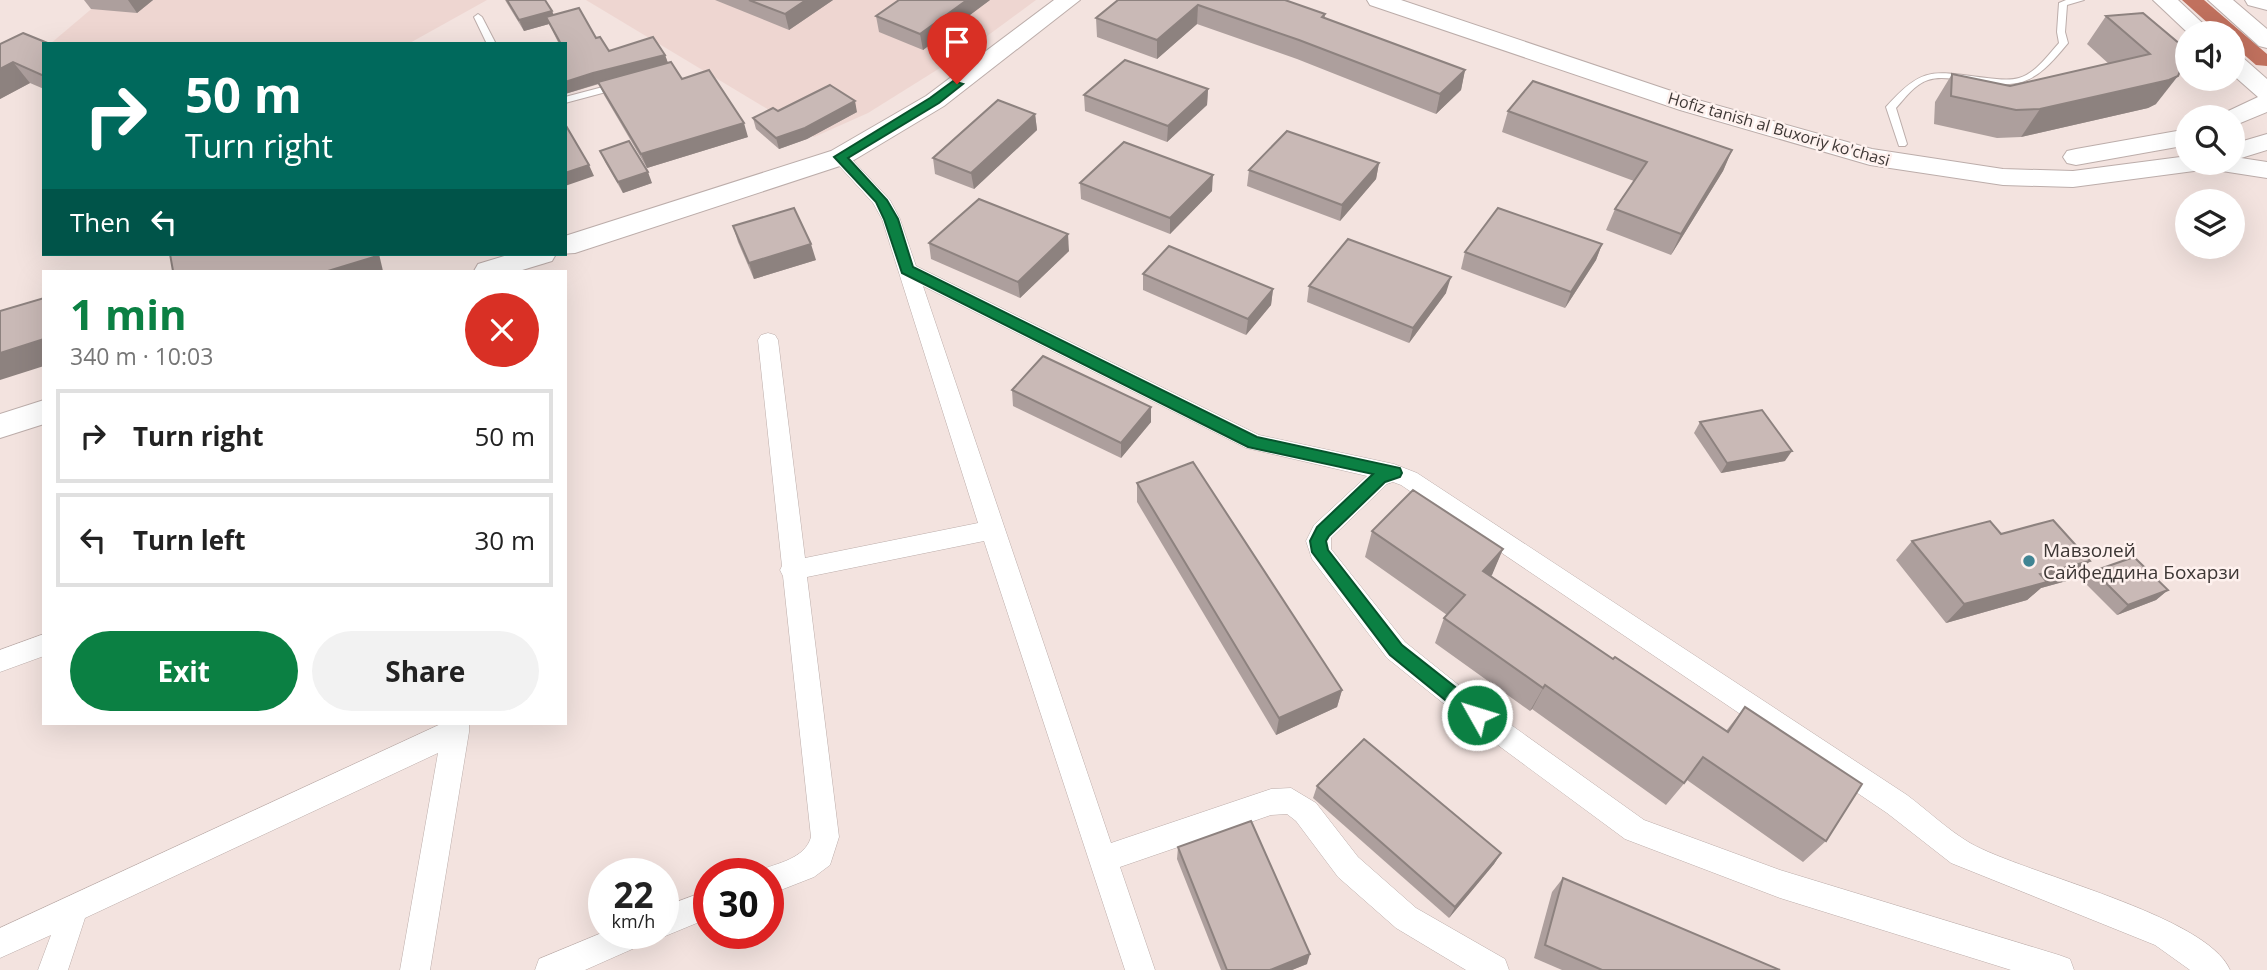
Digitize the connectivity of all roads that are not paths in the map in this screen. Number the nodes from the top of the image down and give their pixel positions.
1 (1069, 0) edge
2 (1378, 0) edge
3 (1431, 0) edge
4 (2080, 0) edge
5 (2164, 0) edge
6 (2219, 0) edge
7 (2256, 0) edge
8 (2267, 3) edge
9 (478, 17) dead end
10 (2188, 21) edge
11 (2267, 41) edge
12 (491, 42) edge
13 (2245, 73) edge
14 (629, 83) edge
15 (2267, 92) edge
16 (567, 99) edge
17 (2267, 102) edge
18 (2245, 112) edge
19 (2175, 140) edge
20 (2267, 142) edge
21 (1902, 144) junction
22 (2245, 148) edge
23 (840, 157) junction
24 (2175, 166) edge
25 (2245, 167) edge
26 (2267, 170) edge
27 (567, 245) edge
28 (534, 256) edge
29 (491, 270) edge
30 (907, 270) junction
31 (768, 341) dead end
32 (42, 413) edge
33 (0, 426) edge
34 (1394, 473) junction
35 (992, 530) junction
36 (793, 570) junction
37 (42, 646) edge
38 (0, 661) edge
39 (456, 727) edge
40 (1103, 859) junction
41 (784, 875) edge
42 (74, 909) junction
43 (0, 943) edge
44 (599, 949) edge
45 (53, 970) edge
46 (415, 970) edge
47 (550, 970) edge
48 (1140, 970) edge
49 (1494, 970) edge
50 (2060, 970) edge
51 (2215, 970) edge

1 - 23 main road
2 - 24 main road, Hofiz tanish al Buxoriy ko'chasi
3 - 21 main road, Hofiz tanish al Buxoriy ko'chasi
4 - 21 lane
5 - 10 main road
6 - 11 main road
7 - 8 main road
9 - 12 lane
13 - 15 main road
14 - 16 lane
17 - 18 main road
19 - 21 main road, Hofiz tanish al Buxoriy ko'chasi
20 - 22 main road
23 - 27 main road
23 - 30 street
25 - 26 main road
28 - 29 main road
30 - 34 street
30 - 35 street
31 - 36 street
32 - 33 main road
34 - 50 street
34 - 51 street
35 - 36 street
35 - 40 street
36 - 41 street
37 - 38 street
39 - 42 street
39 - 46 street
40 - 48 street
40 - 49 street
42 - 43 street
42 - 45 street
44 - 47 street

